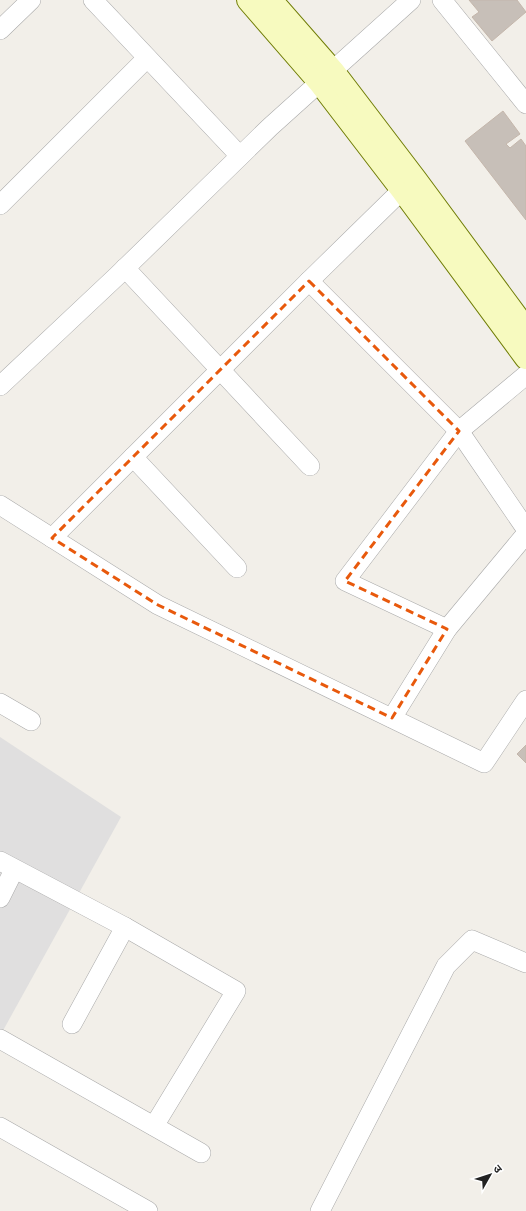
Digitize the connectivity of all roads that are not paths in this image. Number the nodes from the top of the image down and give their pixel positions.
1 (31, 0) edge
2 (92, 0) edge
3 (248, 0) edge
4 (271, 0) edge
5 (411, 0) edge
6 (442, 0) edge
7 (0, 30) edge
8 (147, 58) junction
9 (326, 77) junction
10 (526, 104) edge
11 (240, 156) junction
12 (402, 190) junction
13 (0, 205) edge
14 (125, 268) junction
15 (308, 281) junction
16 (526, 328) edge
17 (526, 358) edge
18 (220, 369) junction
19 (526, 375) edge
20 (0, 386) edge
21 (459, 430) junction
22 (133, 457) junction
23 (310, 466) dead end
24 (0, 505) edge
25 (526, 529) edge
26 (526, 534) edge
27 (52, 538) junction
28 (237, 568) dead end
29 (446, 629) junction
30 (526, 700) edge
31 (0, 702) edge
32 (392, 718) junction
33 (31, 721) dead end
34 (7, 865) edge
35 (0, 898) edge
36 (125, 927) junction
37 (526, 963) edge
38 (72, 1024) dead end
39 (0, 1039) edge
40 (154, 1126) junction
41 (0, 1127) edge
42 (201, 1153) dead end
43 (148, 1211) edge
44 (320, 1211) edge

1 - 7 street
2 - 8 street
3 - 9 main road
4 - 9 main road
5 - 9 street
6 - 10 street
8 - 11 street
8 - 13 street
9 - 11 street
9 - 12 main road
9 - 16 main road
11 - 14 street
12 - 15 street
12 - 17 main road
14 - 18 street
14 - 20 street
15 - 18 street
15 - 21 street
18 - 22 street
18 - 23 street
19 - 21 street
21 - 25 street
21 - 29 street
22 - 27 street
22 - 28 street
24 - 27 street
26 - 29 street
27 - 32 street
29 - 32 street
30 - 32 street
31 - 33 street
34 - 35 street
34 - 36 street
36 - 38 street
36 - 40 street
37 - 44 street
39 - 40 street
40 - 42 street
41 - 43 street

